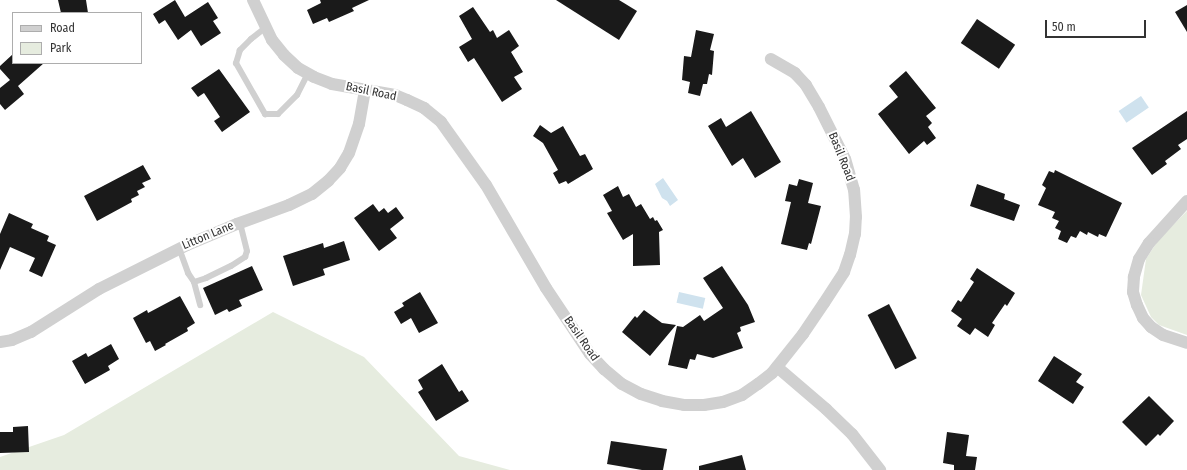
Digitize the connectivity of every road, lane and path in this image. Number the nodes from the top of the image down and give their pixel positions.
1 (253, 0) edge
2 (265, 28) junction
3 (771, 59) dead end
4 (308, 73) junction
5 (365, 90) junction
6 (1187, 201) edge
7 (240, 222) junction
8 (179, 248) junction
9 (194, 282) junction
10 (200, 305) dead end
11 (0, 342) edge
12 (1187, 343) edge
13 (777, 367) junction
14 (880, 470) edge

1 - 2 street, Basil Road
2 - 4 street, Basil Road
2 - 4 lane
3 - 13 street, Basil Road
4 - 5 street, Basil Road
5 - 7 street, Litton Lane
5 - 13 street, Basil Road
6 - 12 street
7 - 8 street, Litton Lane
7 - 9 lane
8 - 9 lane
8 - 11 street, Litton Lane
9 - 10 lane
13 - 14 street

